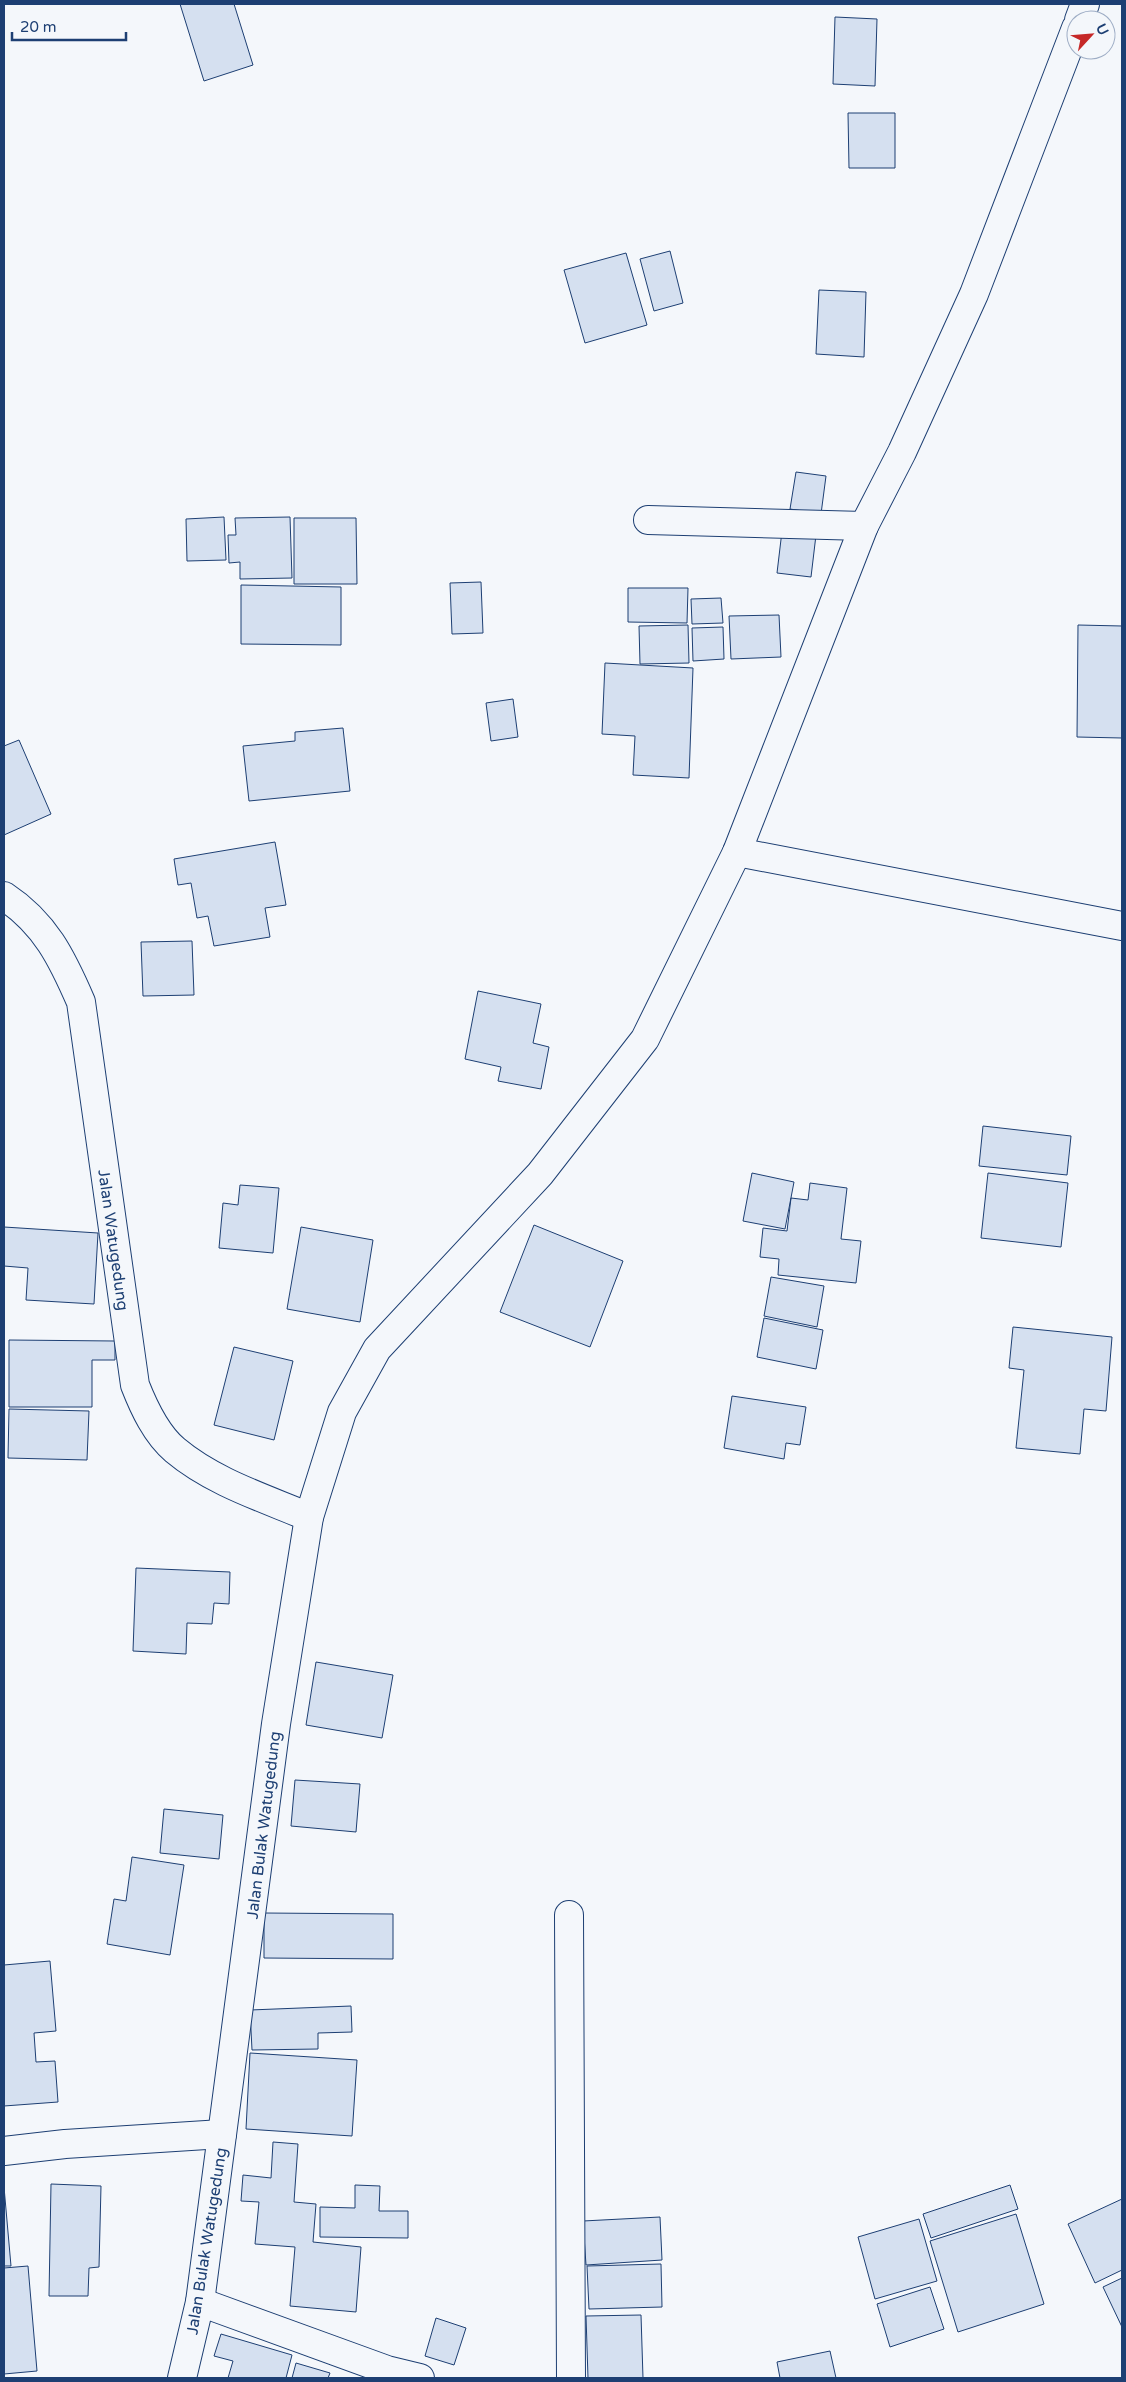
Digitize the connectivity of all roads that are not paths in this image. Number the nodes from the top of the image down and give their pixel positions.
1 (1066, 54) edge
2 (648, 520) dead end
3 (864, 526) junction
4 (738, 852) junction
5 (4, 896) edge
6 (1122, 926) edge
7 (309, 1517) junction
8 (569, 1915) dead end
9 (222, 2134) junction
10 (4, 2151) edge
11 (200, 2302) junction
12 (182, 2378) edge
13 (420, 2378) edge
14 (571, 2378) edge

1 - 3 street, Jalan Bulak Watugedung
2 - 3 street
3 - 4 street, Jalan Bulak Watugedung
4 - 6 street
4 - 7 street, Jalan Bulak Watugedung
5 - 7 street, Jalan Watugedung
7 - 9 street, Jalan Bulak Watugedung
8 - 14 street
9 - 10 street, Jalan Bulak Watugedung
9 - 11 street, Jalan Bulak Watugedung
11 - 12 street, Jalan Bulak Watugedung
11 - 13 street

